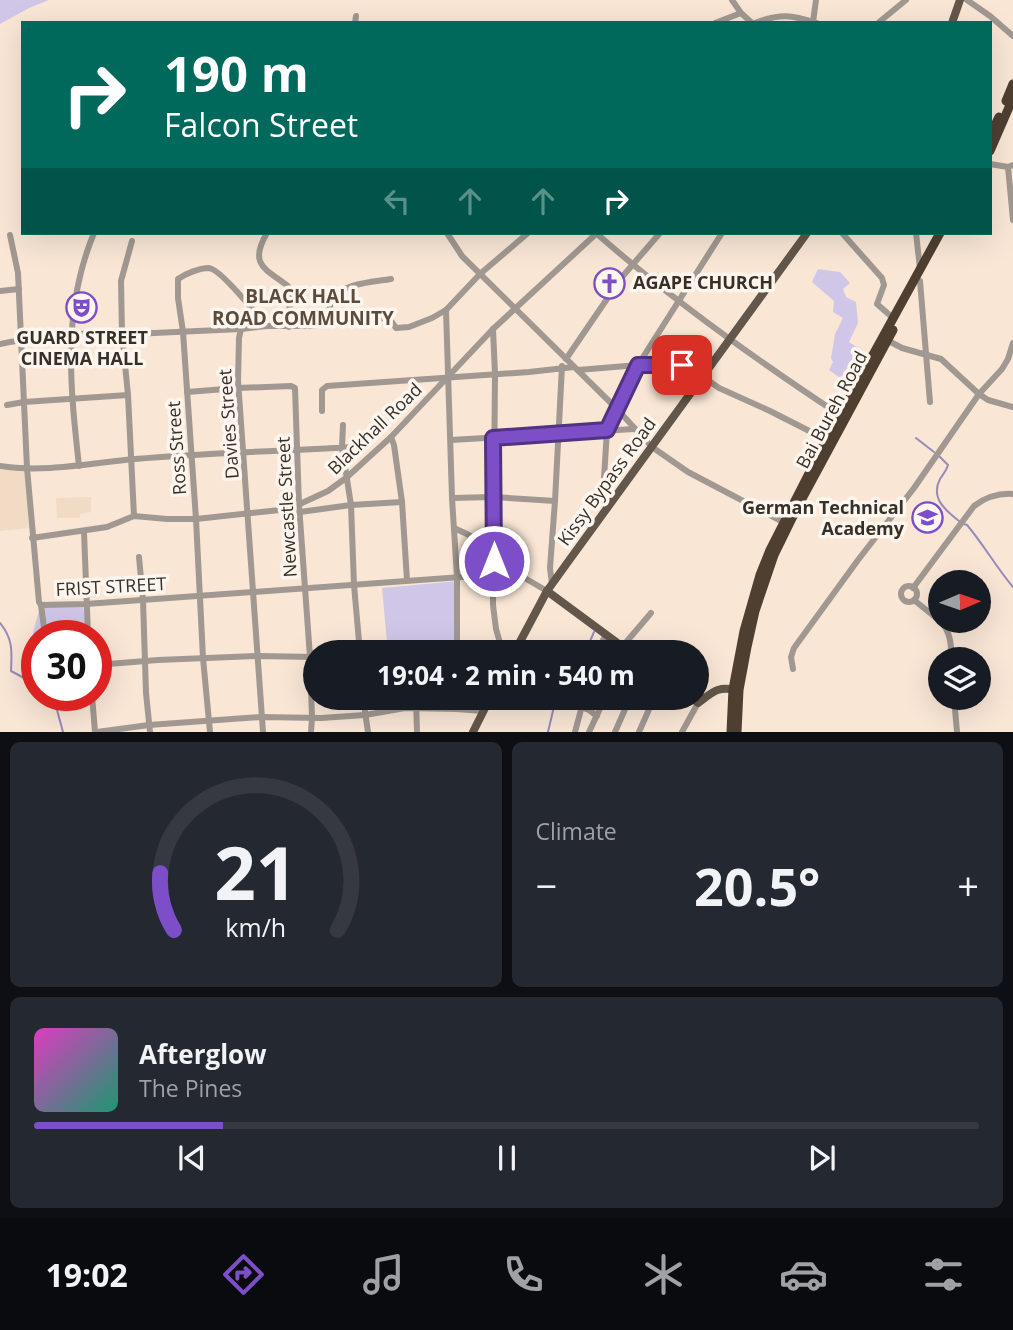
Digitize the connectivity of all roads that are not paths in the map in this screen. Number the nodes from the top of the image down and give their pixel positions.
1 (732, 0) edge
2 (816, 0) edge
3 (906, 0) edge
4 (960, 0) edge
5 (967, 0) edge
6 (741, 13) junction
7 (889, 19) edge
8 (720, 21) edge
9 (751, 21) edge
10 (760, 21) edge
11 (811, 21) edge
12 (815, 21) edge
13 (952, 21) edge
14 (1013, 36) edge
15 (1013, 83) edge
16 (1013, 98) edge
17 (992, 131) edge
18 (992, 146) edge
19 (992, 164) edge
20 (1011, 166) edge
21 (1013, 220) edge
22 (10, 235) dead end
23 (93, 235) edge
24 (264, 235) edge
25 (526, 235) edge
26 (595, 235) edge
27 (599, 235) edge
28 (658, 235) edge
29 (721, 235) edge
30 (806, 235) edge
31 (844, 235) edge
32 (916, 235) edge
33 (939, 235) edge
34 (945, 235) edge
35 (448, 236) edge
36 (132, 241) dead end
37 (632, 265) junction
38 (920, 270) junction
39 (480, 274) junction
40 (391, 279) dead end
41 (920, 281) junction
42 (19, 289) junction
43 (0, 291) edge
44 (680, 301) junction
45 (514, 309) junction
46 (446, 310) junction
47 (893, 318) junction
48 (330, 324) junction
49 (266, 326) junction
50 (289, 327) junction
51 (241, 329) junction
52 (493, 329) junction
53 (183, 332) junction
54 (122, 334) junction
55 (70, 335) junction
56 (21, 339) junction
57 (885, 339) junction
58 (729, 340) junction
59 (1013, 343) edge
60 (0, 344) edge
61 (927, 354) junction
62 (564, 358) junction
63 (638, 365) junction
64 (562, 368) junction
65 (576, 368) junction
66 (495, 374) junction
67 (449, 377) junction
68 (703, 377) junction
69 (239, 388) junction
70 (187, 392) junction
71 (979, 394) junction
72 (128, 395) junction
73 (71, 399) junction
74 (24, 402) junction
75 (930, 402) dead end
76 (7, 405) dead end
77 (1013, 407) edge
78 (617, 409) junction
79 (322, 411) dead end
80 (840, 415) junction
81 (343, 425) dead end
82 (634, 429) junction
83 (607, 430) junction
84 (558, 433) junction
85 (391, 437) junction
86 (493, 438) junction
87 (451, 440) junction
88 (827, 440) junction
89 (342, 447) junction
90 (356, 447) dead end
91 (652, 447) junction
92 (297, 450) junction
93 (244, 453) junction
94 (192, 456) junction
95 (132, 459) junction
96 (79, 466) junction
97 (0, 467) edge
98 (27, 468) junction
99 (346, 478) junction
100 (1013, 494) edge
101 (494, 497) junction
102 (452, 498) junction
103 (555, 501) junction
104 (402, 502) junction
105 (351, 505) junction
106 (609, 506) junction
107 (300, 509) junction
108 (249, 514) junction
109 (134, 516) junction
110 (196, 519) junction
111 (783, 522) junction
112 (454, 528) junction
113 (84, 531) junction
114 (32, 538) junction
115 (493, 550) junction
116 (139, 556) dead end
117 (516, 573) junction
118 (494, 574) junction
119 (457, 577) junction
120 (407, 580) junction
121 (354, 585) junction
122 (913, 587) junction
123 (305, 588) junction
124 (549, 588) junction
125 (253, 591) junction
126 (199, 596) junction
127 (143, 600) junction
128 (914, 600) junction
129 (41, 604) junction
130 (86, 604) junction
131 (928, 611) edge
132 (651, 613) dead end
133 (43, 620) edge
134 (87, 620) edge
135 (606, 635) junction
136 (311, 640) edge
137 (359, 640) edge
138 (457, 640) edge
139 (499, 640) edge
140 (521, 640) edge
141 (604, 640) edge
142 (613, 640) edge
143 (634, 640) edge
144 (258, 656) junction
145 (303, 657) edge
146 (202, 658) junction
147 (144, 661) junction
148 (112, 664) edge
149 (793, 669) dead end
150 (736, 690) junction
151 (709, 693) edge
152 (312, 710) edge
153 (364, 710) edge
154 (389, 710) edge
155 (416, 710) edge
156 (470, 710) edge
157 (583, 710) edge
158 (587, 710) edge
159 (600, 710) edge
160 (625, 710) edge
161 (648, 710) edge
162 (691, 710) edge
163 (955, 710) edge
164 (94, 711) edge
165 (484, 711) joint
166 (365, 715) junction
167 (597, 716) junction
168 (261, 717) junction
169 (312, 718) junction
170 (209, 720) junction
171 (149, 728) edge
172 (96, 732) edge
173 (210, 732) edge
174 (263, 732) edge
175 (311, 732) edge
176 (368, 732) edge
177 (417, 732) edge
178 (473, 732) edge
179 (575, 732) edge
180 (589, 732) edge
181 (615, 732) edge
182 (639, 732) edge
183 (682, 732) edge
184 (731, 732) edge
185 (737, 732) edge
186 (957, 732) edge

1 - 6 street
2 - 12 street
3 - 7 street
4 - 13 main road
5 - 14 street
6 - 8 street
6 - 9 street
10 - 11 street
15 - 17 highway
16 - 18 highway
19 - 20 street
20 - 21 street
22 - 42 street, FRIST STREET
23 - 55 street
24 - 50 street
25 - 39 street
26 - 45 street, Blackhall Road
27 - 37 street
28 - 37 street
29 - 44 street
30 - 58 main road, Kissy Bypass Road
31 - 47 street
32 - 38 street
33 - 38 highway
34 - 41 highway, Bai Bureh Road
35 - 39 street
36 - 54 street
37 - 44 street
37 - 62 street
38 - 47 highway
39 - 45 street
39 - 46 street
40 - 48 street
41 - 57 highway, Bai Bureh Road
41 - 61 street
42 - 43 street
42 - 56 street, FRIST STREET
44 - 58 street
44 - 63 street
45 - 52 street, Blackhall Road
45 - 62 street
46 - 48 street
46 - 67 street
47 - 57 highway
48 - 50 street
49 - 50 street
49 - 51 street
49 - 53 street, Ross Street
51 - 53 street
51 - 69 street, Davies Street
52 - 66 street
52 - 67 street, Blackhall Road
53 - 54 street
53 - 70 street, Ross Street
54 - 55 street
54 - 72 street
55 - 56 street
55 - 73 street
56 - 60 street
56 - 74 street, FRIST STREET
57 - 61 street
57 - 80 highway
57 - 150 highway, Bai Bureh Road
58 - 68 main road, Kissy Bypass Road
58 - 80 street
59 - 71 street
61 - 71 street
61 - 75 street
62 - 64 street
62 - 65 street
63 - 65 street
63 - 68 street
63 - 78 street
64 - 65 street
64 - 66 street
64 - 84 street
65 - 78 street
66 - 67 street
66 - 86 street
67 - 79 street
67 - 85 street, Blackhall Road
67 - 87 street
68 - 88 street
68 - 91 main road, Kissy Bypass Road
69 - 70 street, Newcastle Street
69 - 92 street, Newcastle Street
69 - 93 street, Davies Street
70 - 94 street, Ross Street
71 - 77 street
71 - 149 street
72 - 73 street
72 - 95 street
73 - 74 street
73 - 96 street
74 - 76 street
74 - 98 street, FRIST STREET
78 - 82 street
78 - 83 street
80 - 88 highway
81 - 89 street
82 - 83 street
82 - 91 street
83 - 84 street
83 - 106 street
84 - 86 street
84 - 103 street
85 - 99 street, Blackhall Road
85 - 104 street
86 - 87 street
86 - 101 street
87 - 102 street
88 - 111 highway
89 - 90 street
89 - 92 street
89 - 99 street
91 - 106 main road, Kissy Bypass Road
91 - 111 street
92 - 93 street
92 - 107 street, Newcastle Street
93 - 94 street
93 - 108 street, Davies Street
94 - 95 street
94 - 110 street, Ross Street
95 - 96 street
95 - 109 street
96 - 98 street
97 - 98 street
98 - 114 street, FRIST STREET
99 - 105 street
99 - 107 street, Blackhall Road
100 - 122 street
101 - 102 street
101 - 103 street
101 - 115 street
102 - 112 street
103 - 124 street
104 - 105 street
104 - 120 street
105 - 107 street
105 - 121 street
106 - 124 main road, Kissy Bypass Road
107 - 108 street, Blackhall Road
107 - 123 street, Newcastle Street
108 - 110 street, Blackhall Road
108 - 125 street, Davies Street
109 - 110 street, Blackhall Road
109 - 113 street, Blackhall Road
110 - 126 street, Ross Street
111 - 150 highway
112 - 115 street
112 - 119 street
113 - 114 street, Blackhall Road
113 - 130 street
114 - 129 street, FRIST STREET
115 - 117 street
115 - 118 street
116 - 127 street
117 - 118 street, FRIST STREET
117 - 124 street
118 - 119 street, FRIST STREET
118 - 139 street
119 - 120 street, FRIST STREET
119 - 138 street
120 - 121 street, FRIST STREET
121 - 123 street, FRIST STREET
121 - 137 street
122 - 128 street
122 - 128 street
123 - 125 street, FRIST STREET
123 - 136 street, Newcastle Street
124 - 135 main road
124 - 140 main road, Kissy Bypass Road
125 - 126 street, FRIST STREET
125 - 144 street, Davies Street
126 - 127 street, FRIST STREET
126 - 146 street, Ross Street
127 - 130 street, FRIST STREET
127 - 147 street
128 - 131 street
129 - 130 street, FRIST STREET
129 - 133 street
130 - 134 street
132 - 143 street
135 - 141 street
135 - 142 main road
144 - 145 street
144 - 146 street
144 - 168 street, Davies Street
146 - 147 street
146 - 170 street, Ross Street
147 - 148 street
147 - 171 street
150 - 151 main road
150 - 184 highway
150 - 185 highway, Bai Bureh Road
152 - 169 street, Newcastle Street
153 - 166 street
154 - 166 street
155 - 177 street
156 - 165 street
157 - 179 street
158 - 167 street
159 - 167 street
160 - 181 street
161 - 182 street
162 - 183 street
163 - 186 street
164 - 172 street
165 - 178 main road
166 - 169 street
166 - 176 street
167 - 180 street
168 - 169 street
168 - 170 street
168 - 174 street, Davies Street
169 - 175 street, Newcastle Street
170 - 171 street
170 - 173 street, Ross Street
171 - 172 street

